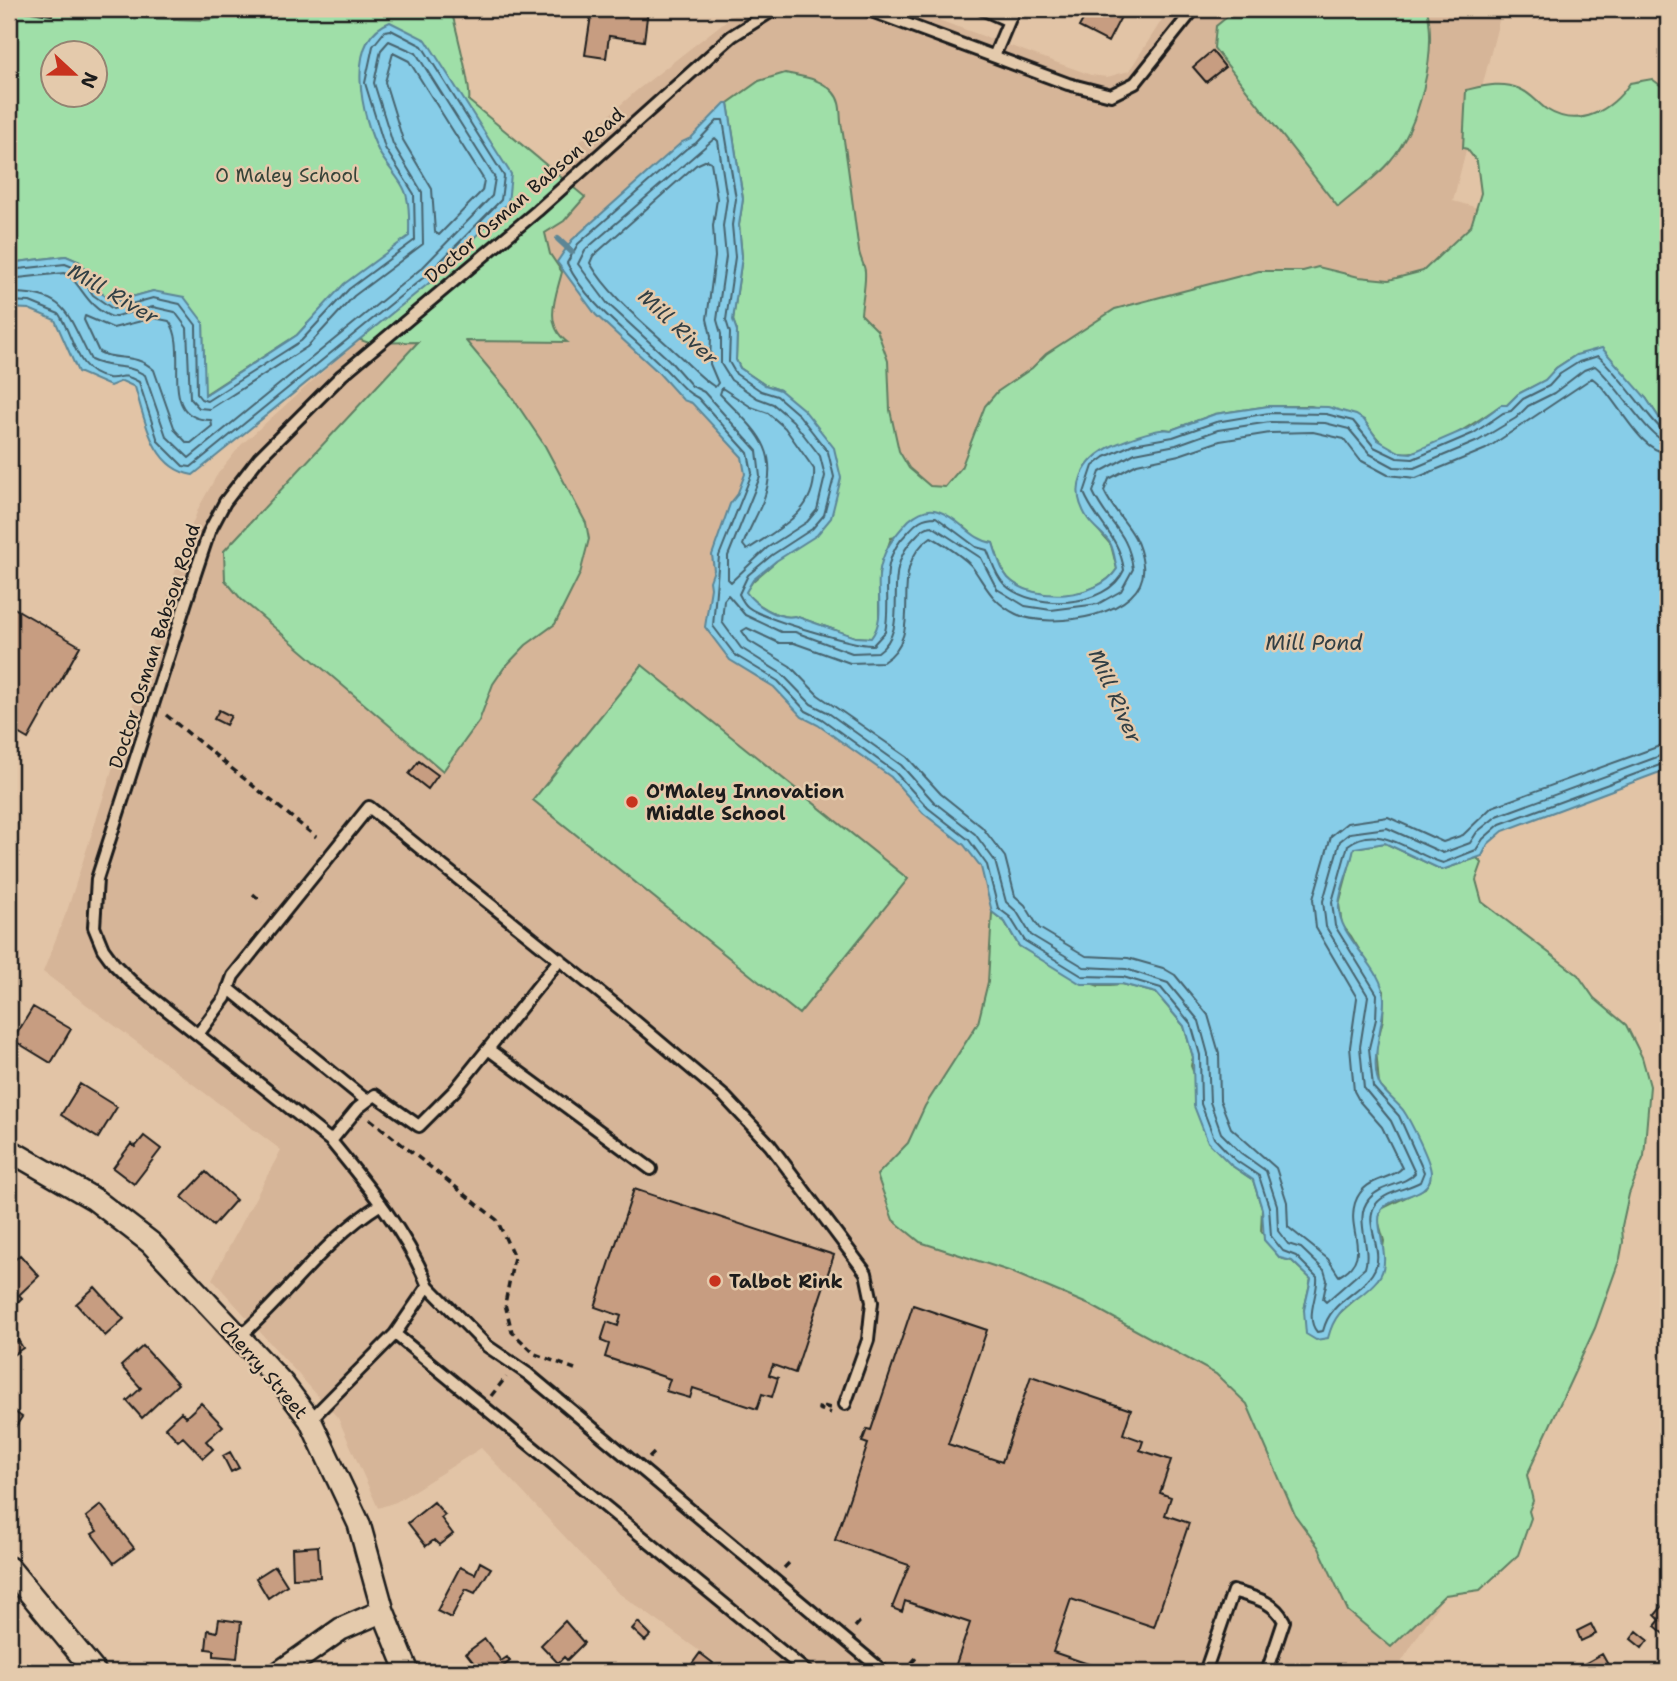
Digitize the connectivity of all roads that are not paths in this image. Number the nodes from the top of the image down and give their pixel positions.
1 (775, 9) edge
2 (866, 9) edge
3 (982, 9) edge
4 (1014, 9) edge
5 (1194, 9) edge
6 (1009, 21) junction
7 (995, 54) junction
8 (560, 959) junction
9 (228, 988) junction
10 (199, 1032) junction
11 (488, 1049) junction
12 (367, 1101) junction
13 (331, 1141) junction
14 (9, 1150) edge
15 (651, 1169) dead end
16 (381, 1204) junction
17 (428, 1286) junction
18 (395, 1334) junction
19 (237, 1338) junction
20 (845, 1404) dead end
21 (310, 1420) junction
22 (9, 1568) edge
23 (383, 1611) junction
24 (95, 1672) edge
25 (280, 1672) edge
26 (408, 1672) edge
27 (807, 1672) edge
28 (884, 1672) edge
29 (1205, 1672) edge
30 (1267, 1672) edge

1 - 10 lane, Doctor Osman Babson Road
2 - 7 lane
3 - 6 lane
4 - 6 lane
5 - 7 lane
6 - 7 lane
8 - 9 lane
8 - 11 lane
8 - 20 lane
9 - 10 lane
9 - 12 lane
10 - 13 lane, Doctor Osman Babson Road
11 - 12 lane
11 - 15 lane
12 - 13 lane
13 - 16 lane, Doctor Osman Babson Road
14 - 19 street, Cherry Street
16 - 17 lane, Doctor Osman Babson Road
16 - 19 lane
17 - 18 lane
17 - 28 lane
18 - 21 lane
18 - 27 lane
19 - 21 street, Cherry Street
21 - 23 street, Cherry Street
22 - 24 street
23 - 25 street
23 - 26 street, Cherry Street
29 - 30 lane

